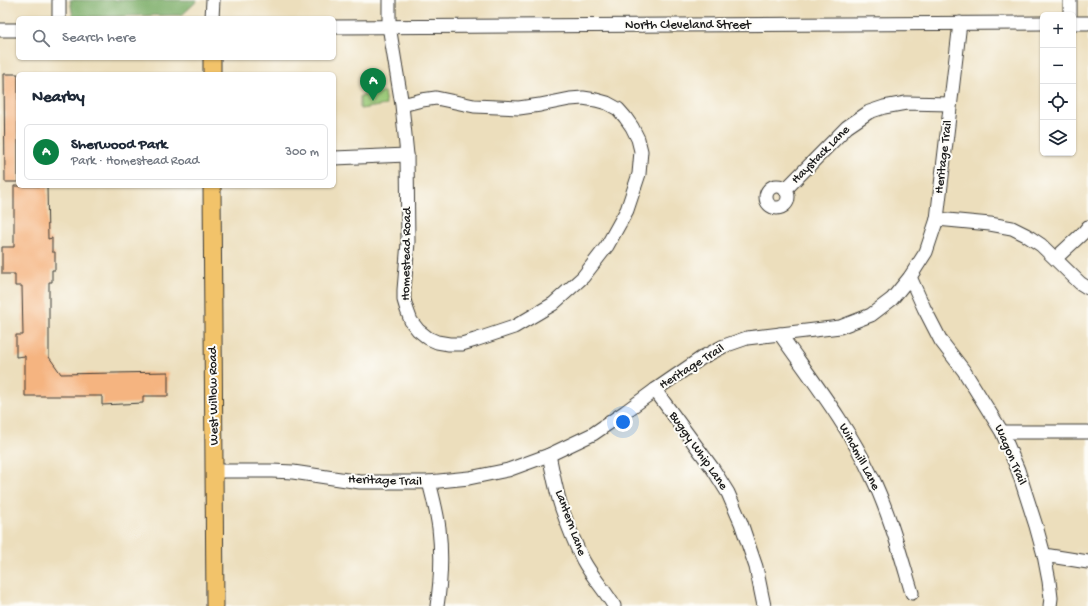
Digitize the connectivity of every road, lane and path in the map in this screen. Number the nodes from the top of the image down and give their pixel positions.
1 (59, 0) edge
2 (212, 0) edge
3 (389, 0) edge
4 (1070, 0) edge
5 (1070, 12) edge
6 (59, 16) edge
7 (212, 16) edge
8 (1088, 22) edge
9 (960, 23) junction
10 (1040, 23) edge
11 (1076, 23) edge
12 (389, 26) junction
13 (336, 28) edge
14 (0, 30) edge
15 (16, 30) edge
16 (212, 60) edge
17 (212, 72) edge
18 (950, 104) junction
19 (402, 105) junction
20 (407, 155) junction
21 (336, 158) edge
22 (212, 188) edge
23 (785, 190) dead end
24 (937, 219) junction
25 (1088, 227) edge
26 (1056, 258) junction
27 (910, 277) junction
28 (1088, 288) edge
29 (780, 334) junction
30 (654, 390) junction
31 (1002, 432) junction
32 (1088, 432) edge
33 (549, 455) junction
34 (215, 471) junction
35 (429, 482) junction
36 (1044, 555) junction
37 (1088, 562) edge
38 (912, 593) dead end
39 (215, 606) edge
40 (437, 606) edge
41 (614, 606) edge
42 (764, 606) edge
43 (1050, 606) edge

1 - 6 street
2 - 7 street
3 - 12 street, Homestead Road
4 - 5 street
8 - 11 street
9 - 10 street, North Cleveland Street
9 - 12 street, North Cleveland Street
9 - 18 street, Heritage Trail
12 - 13 street, North Cleveland Street
12 - 19 street, Homestead Road
14 - 15 street
16 - 17 main road
18 - 23 street, Haystack Lane
18 - 24 street, Heritage Trail
19 - 20 street, Homestead Road
19 - 20 street, Homestead Road
20 - 21 street
22 - 34 main road, West Willow Road
24 - 26 street
24 - 27 street, Heritage Trail
25 - 26 street
26 - 28 street
27 - 29 street, Heritage Trail
27 - 31 street, Wagon Trail
29 - 30 street, Heritage Trail
29 - 38 street, Windmill Lane
30 - 33 street, Heritage Trail
30 - 42 street, Buggy Whip Lane
31 - 32 street
31 - 36 street, Wagon Trail
33 - 35 street, Heritage Trail
33 - 41 street, Lantern Lane
34 - 35 street, Heritage Trail
34 - 39 main road, West Willow Road
35 - 40 street
36 - 37 street
36 - 43 street, Wagon Trail

